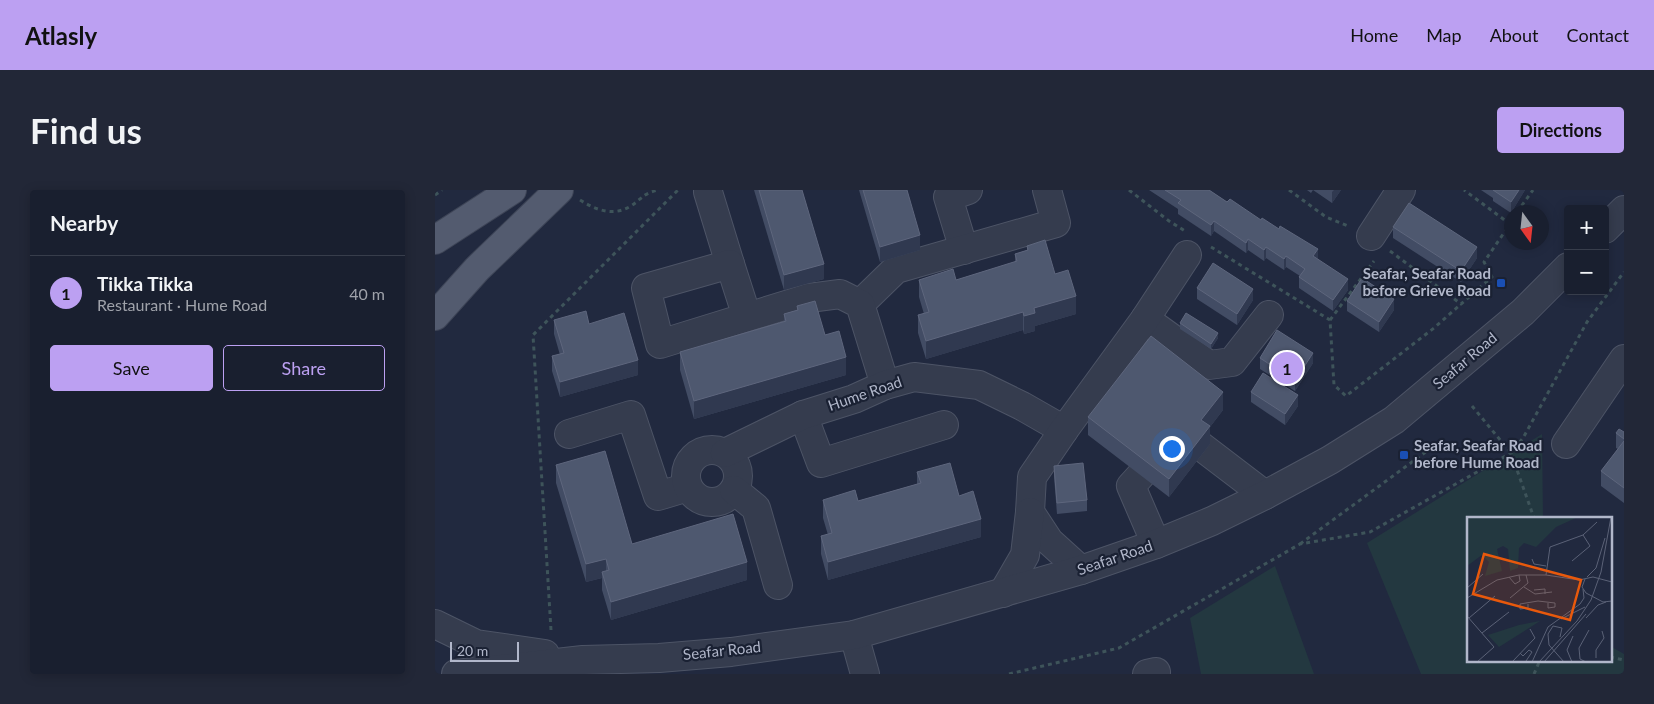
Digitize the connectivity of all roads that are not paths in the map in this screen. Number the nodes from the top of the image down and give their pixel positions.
1 (512, 190) edge
2 (1047, 190) edge
3 (1401, 190) edge
4 (708, 192) dead end
5 (954, 192) edge
6 (566, 193) edge
7 (1624, 210) edge
8 (1609, 225) edge
9 (435, 240) edge
10 (1378, 242) road end
11 (964, 250) junction
12 (1187, 255) dead end
13 (730, 264) junction
14 (1564, 271) edge
15 (860, 304) junction
16 (1269, 315) dead end
17 (435, 316) edge
18 (747, 317) junction
19 (1145, 319) junction
20 (1624, 359) edge
21 (885, 385) junction
22 (803, 415) junction
23 (944, 425) dead end
24 (1064, 430) junction
25 (569, 434) dead end
26 (1566, 444) dead end
27 (725, 453) junction
28 (688, 487) junction
29 (734, 490) junction
30 (1265, 496) junction
31 (1030, 512) junction
32 (1156, 544) junction
33 (1081, 570) junction
34 (778, 586) dead end
35 (1003, 593) junction
36 (435, 624) edge
37 (854, 634) junction
38 (583, 660) junction
39 (456, 674) edge
40 (865, 674) edge

1 - 9 main road
2 - 11 street
3 - 10 street
4 - 13 street
5 - 11 street
6 - 17 main road
7 - 8 street
11 - 15 street
12 - 19 street
13 - 18 street
13 - 18 street
14 - 30 street, Seafar Road
15 - 18 street
15 - 21 street
16 - 19 street
19 - 24 street
20 - 26 street
21 - 22 street, Hume Road
21 - 24 street, Hume Road
22 - 23 street
22 - 27 street, Hume Road
24 - 31 street
25 - 28 street
27 - 28 street
27 - 29 street
28 - 29 street
29 - 34 street
30 - 32 street, Seafar Road
30 - 32 street
31 - 33 street
31 - 35 street
32 - 33 street, Seafar Road
33 - 35 street, Seafar Road
35 - 37 street, Seafar Road
36 - 38 street, Seafar Road
37 - 38 street, Seafar Road
37 - 40 street
38 - 39 street, Seafar Road

